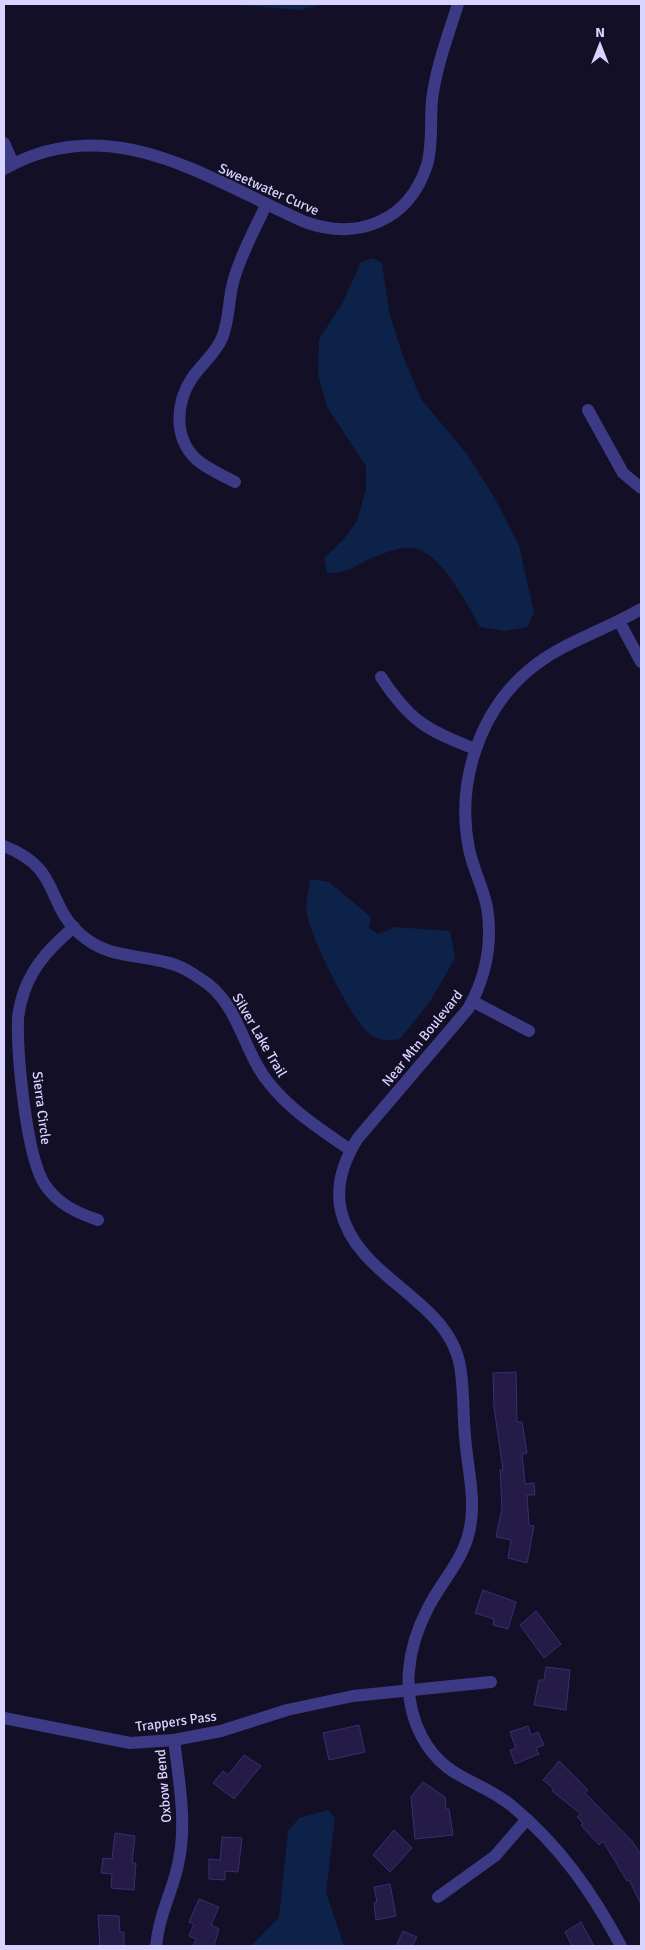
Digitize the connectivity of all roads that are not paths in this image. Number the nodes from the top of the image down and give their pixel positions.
1 (458, 4) edge
2 (4, 144) edge
3 (8, 166) edge
4 (266, 205) junction
5 (588, 410) dead end
6 (236, 482) dead end
7 (641, 488) edge
8 (641, 608) edge
9 (619, 620) junction
10 (641, 662) edge
11 (381, 677) dead end
12 (475, 749) junction
13 (4, 846) edge
14 (74, 927) junction
15 (472, 1001) junction
16 (530, 1031) dead end
17 (350, 1150) junction
18 (98, 1220) dead end
19 (491, 1682) dead end
20 (409, 1690) junction
21 (4, 1718) edge
22 (174, 1740) junction
23 (526, 1819) junction
24 (438, 1897) dead end
25 (156, 1946) edge
26 (621, 1946) edge

1 - 4 street, Sweetwater Curve
2 - 3 street
3 - 4 street, Sweetwater Curve
4 - 6 street
5 - 7 street
8 - 9 street, Near Mtn Boulevard
9 - 10 street
9 - 12 street, Near Mtn Boulevard
11 - 12 street
12 - 15 street, Near Mtn Boulevard
13 - 14 street, Silver Lake Trail
14 - 17 street, Silver Lake Trail
14 - 18 street, Sierra Circle
15 - 16 street
15 - 17 street, Near Mtn Boulevard
17 - 20 street, Near Mtn Boulevard
19 - 20 street, Trappers Pass
20 - 22 street, Trappers Pass
20 - 23 street, Near Mtn Boulevard
21 - 22 street, Trappers Pass
22 - 25 street, Oxbow Bend
23 - 24 street
23 - 26 street, Near Mtn Boulevard

